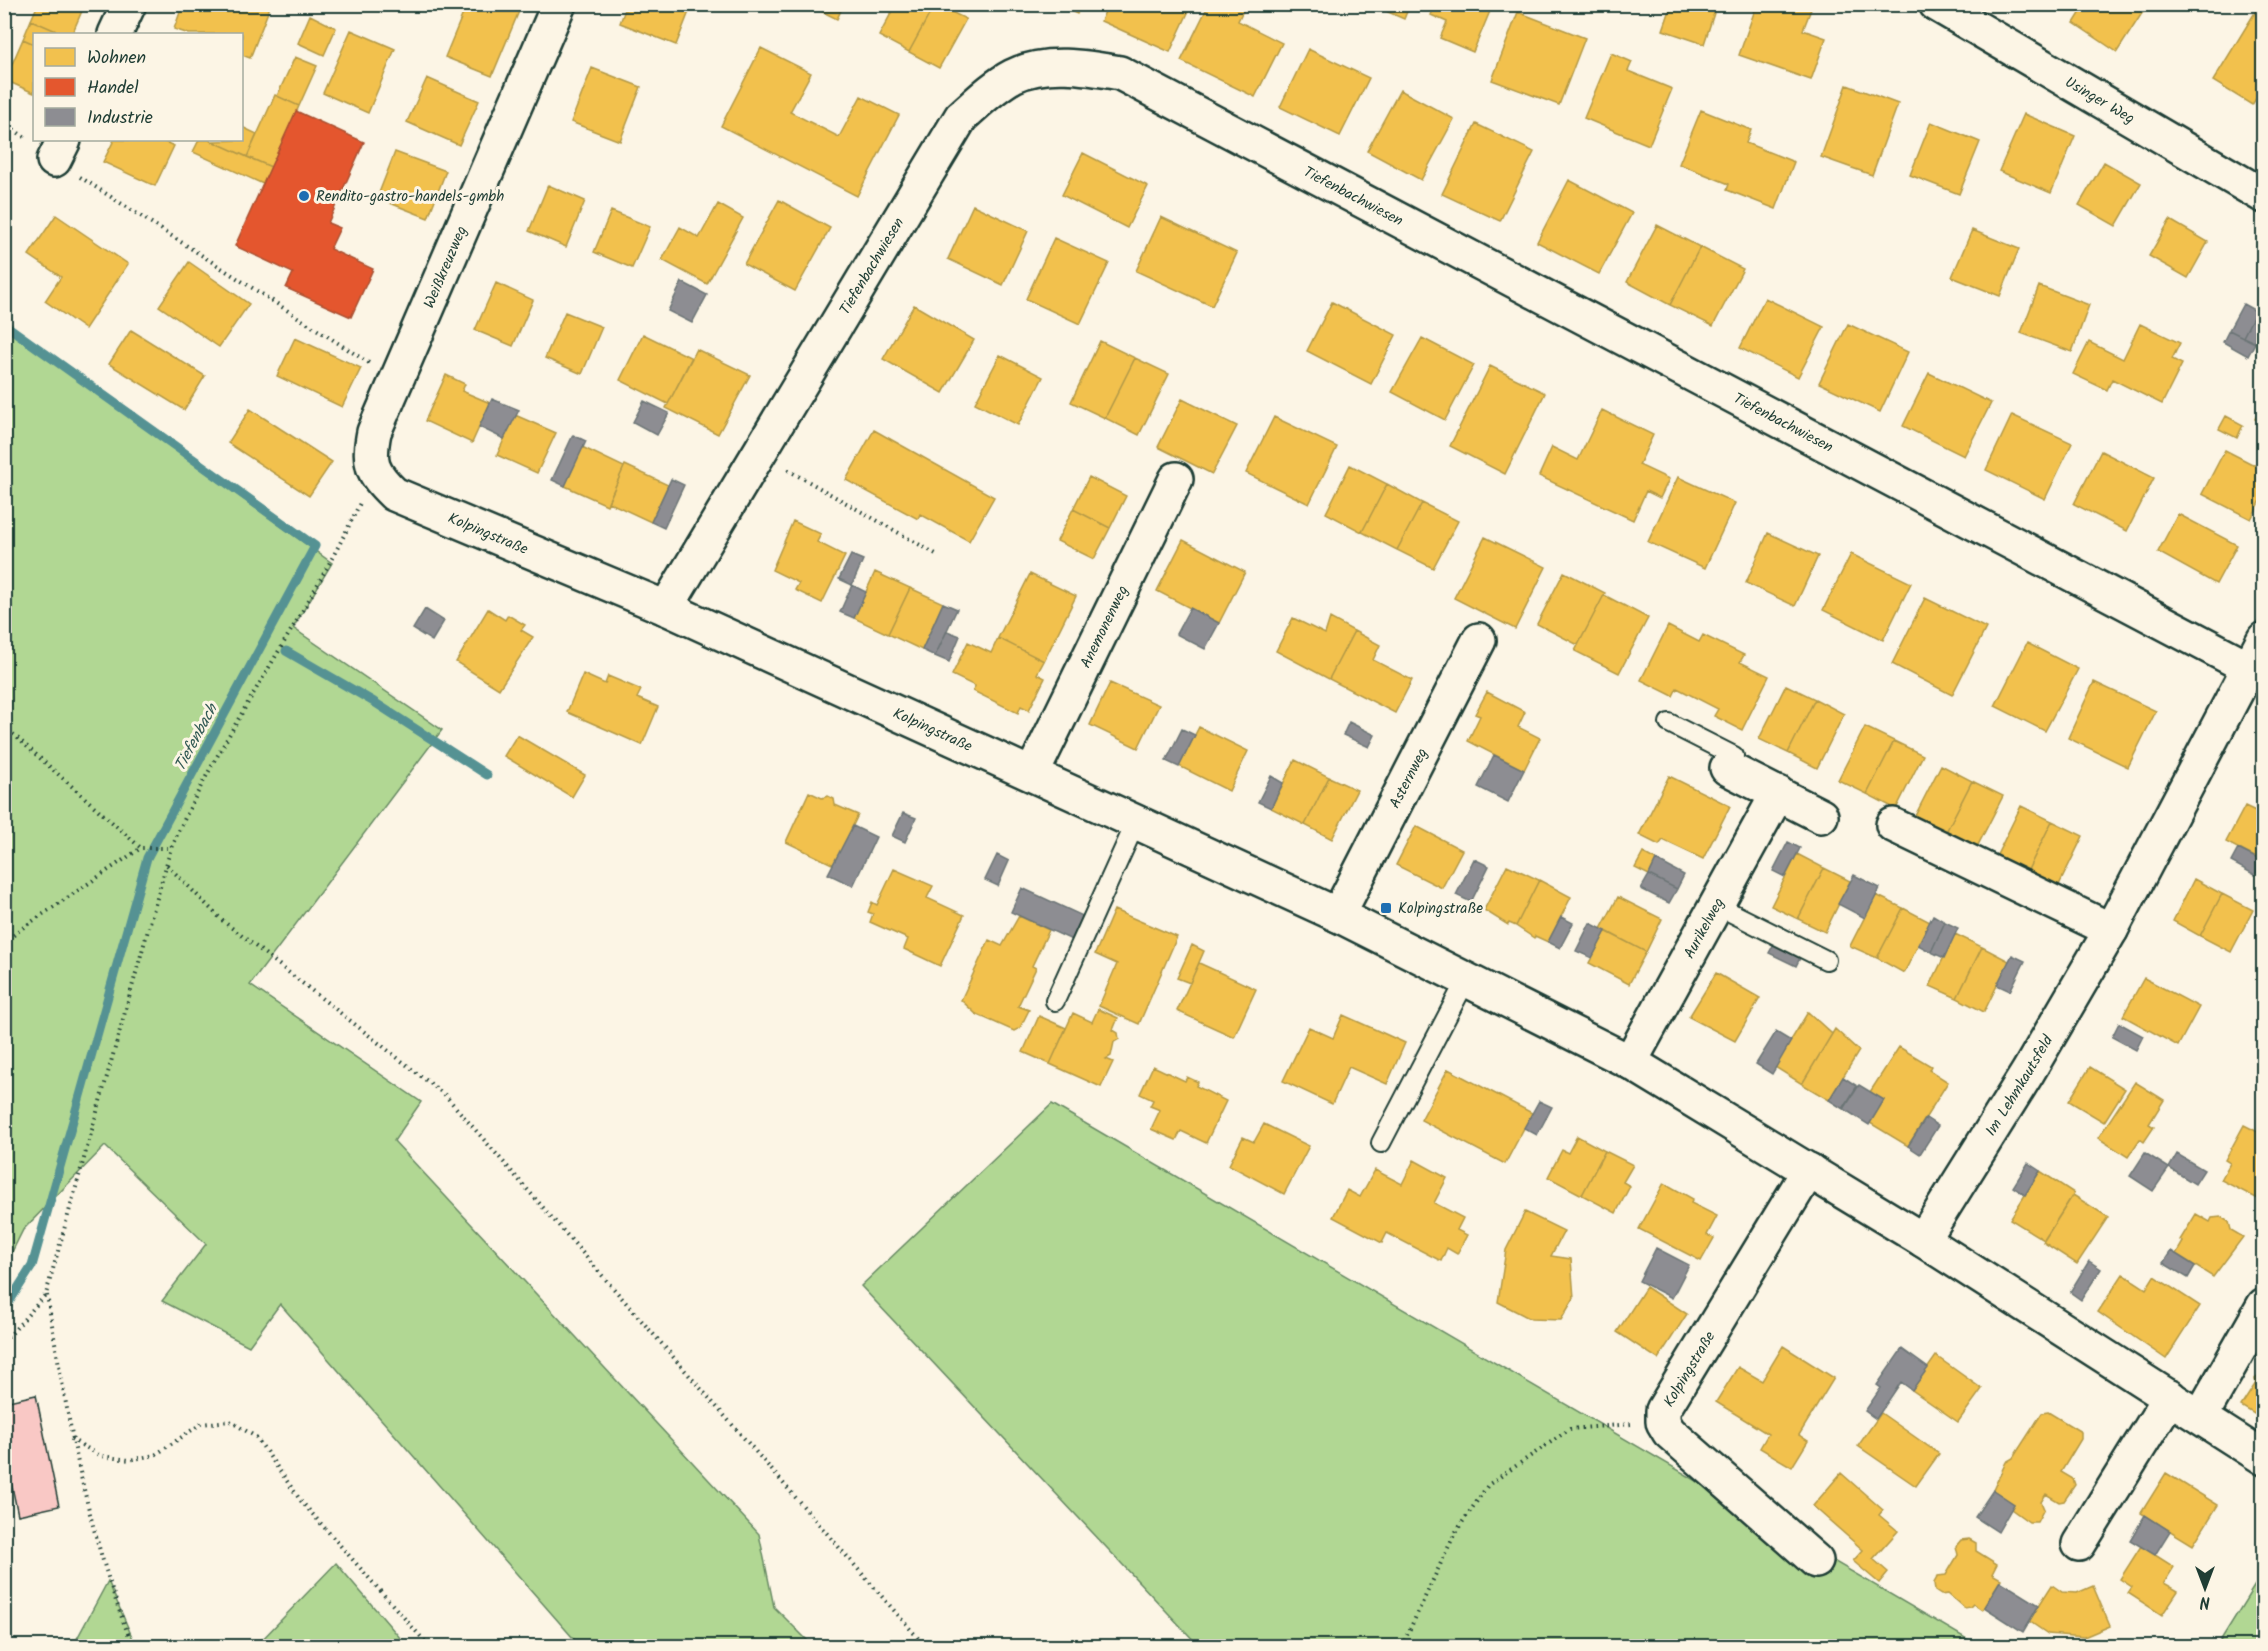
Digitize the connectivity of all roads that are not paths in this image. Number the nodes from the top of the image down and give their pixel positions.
1 (129, 4) edge
2 (559, 4) edge
3 (1936, 4) edge
4 (115, 33) edge
5 (2264, 196) edge
6 (1176, 479) dead end
7 (394, 494) joint
8 (666, 608) junction
9 (2264, 639) edge
10 (1479, 640) dead end
11 (2248, 667) junction
12 (1669, 723) dead end
13 (1727, 768) joint
14 (1032, 774) junction
15 (1778, 793) junction
16 (1821, 816) dead end
17 (1136, 822) junction
18 (1893, 825) dead end
19 (1716, 905) junction
20 (1338, 915) junction
21 (2111, 930) junction
22 (1826, 960) dead end
23 (1466, 980) junction
24 (1055, 1001) dead end
25 (1630, 1062) junction
26 (1381, 1143) dead end
27 (1809, 1170) junction
28 (1923, 1240) junction
29 (2264, 1305) edge
30 (2170, 1397) junction
31 (2201, 1416) junction
32 (2264, 1458) edge
33 (2079, 1544) dead end
34 (1816, 1561) dead end

1 - 4 street
2 - 7 street, Weißkreuzweg
3 - 5 street, Usinger Weg
6 - 14 street, Anemonenweg
7 - 8 street, Kolpingstraße
8 - 11 street, Tiefenbachwiesen
8 - 14 street, Kolpingstraße
9 - 11 street, Im Lehmkautsfeld
10 - 20 street, Asternweg
11 - 21 street, Im Lehmkautsfeld
12 - 13 lane
13 - 15 street
14 - 17 street, Kolpingstraße
15 - 16 street
15 - 19 street, Aurikelweg
17 - 20 street, Kolpingstraße
17 - 24 lane
18 - 21 street
19 - 22 lane
19 - 25 street, Aurikelweg
20 - 23 street, Kolpingstraße
21 - 28 street, Im Lehmkautsfeld
23 - 25 street, Kolpingstraße
23 - 26 lane
25 - 27 street, Kolpingstraße
27 - 28 street, Kolpingstraße
27 - 34 street, Kolpingstraße
28 - 30 street, Kolpingstraße
29 - 31 street
30 - 31 street, Kolpingstraße
30 - 33 street
31 - 32 street, Kolpingstraße

